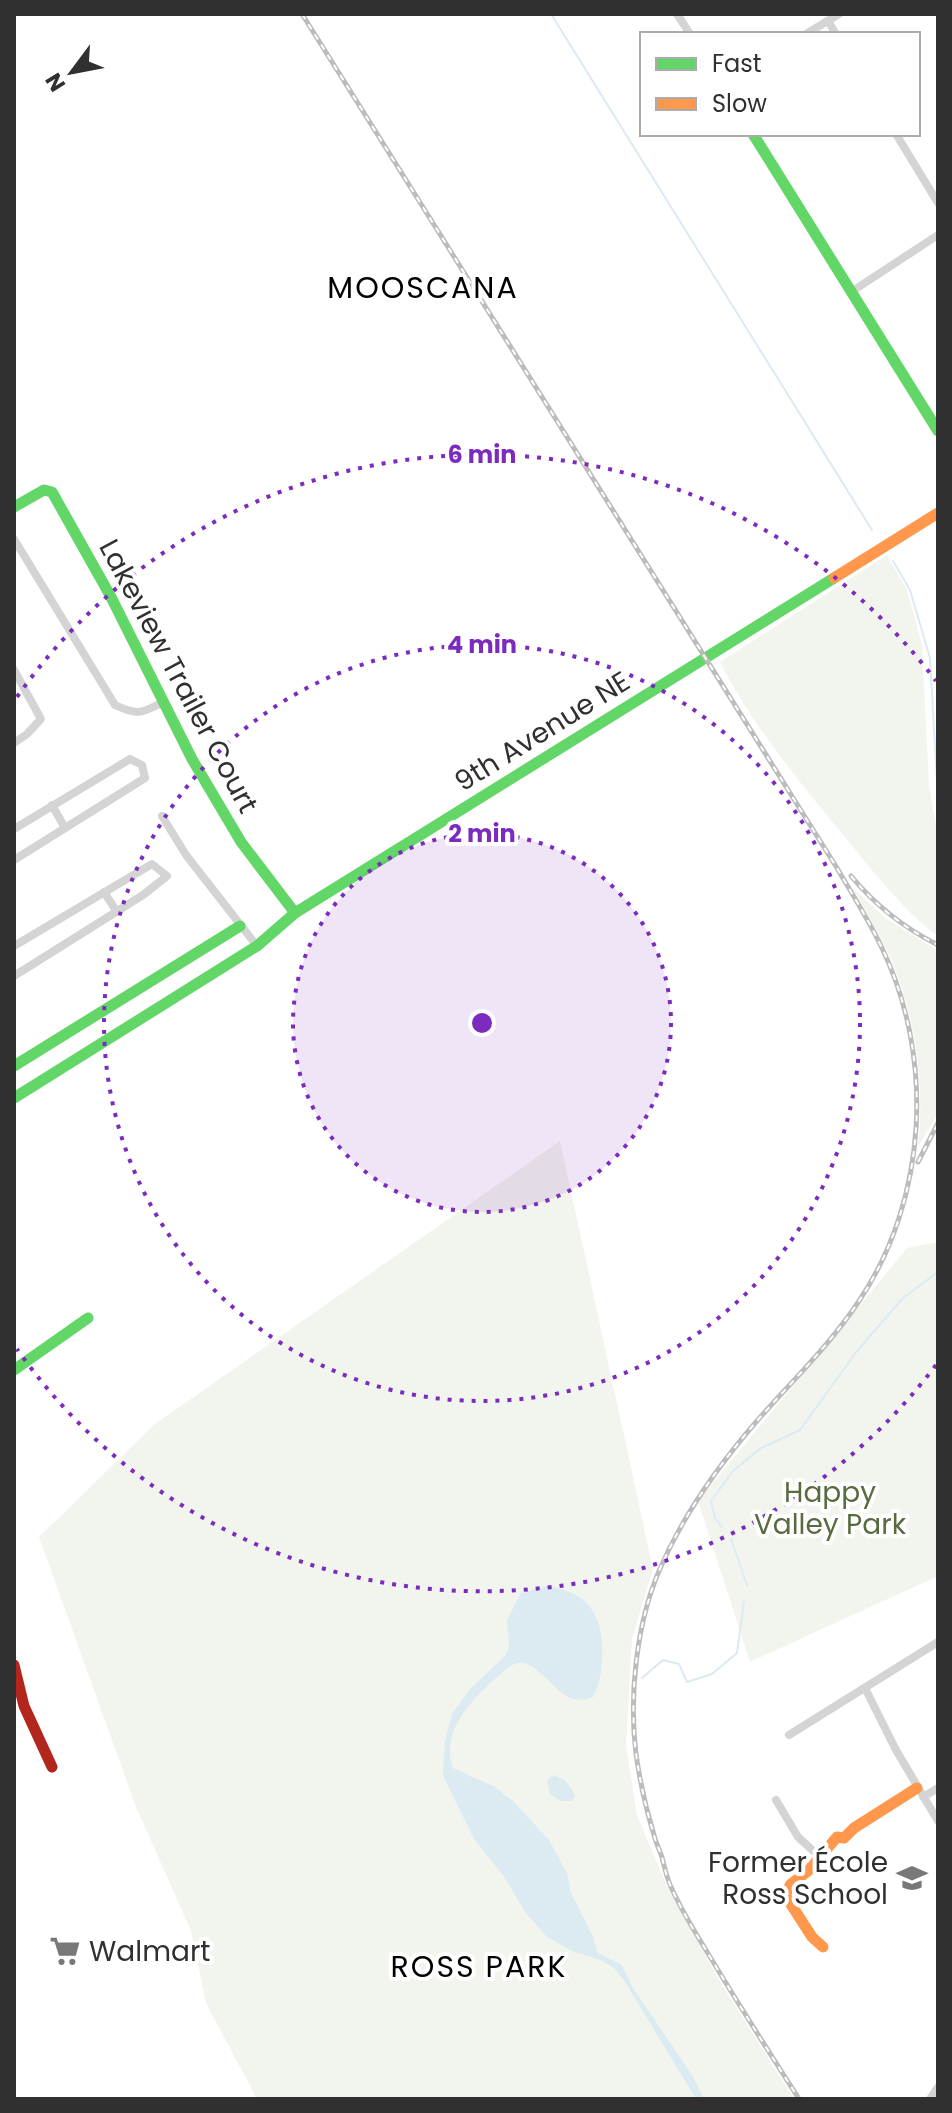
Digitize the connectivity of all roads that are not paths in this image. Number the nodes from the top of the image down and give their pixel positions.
1 (677, 14) edge
2 (839, 14) edge
3 (828, 21) junction
4 (689, 32) edge
5 (809, 32) edge
6 (835, 32) edge
7 (754, 136) edge
8 (897, 136) edge
9 (938, 203) edge
10 (938, 235) edge
11 (851, 292) junction
12 (938, 431) edge
13 (14, 507) edge
14 (938, 513) edge
15 (14, 539) edge
16 (14, 670) edge
17 (163, 702) junction
18 (14, 743) edge
19 (52, 805) junction
20 (162, 816) dead end
21 (65, 828) junction
22 (14, 829) edge
23 (14, 860) edge
24 (104, 892) junction
25 (117, 912) junction
26 (295, 913) junction
27 (240, 926) junction
28 (14, 946) edge
29 (257, 946) junction
30 (14, 976) edge
31 (14, 1066) edge
32 (14, 1098) edge
33 (88, 1318) dead end
34 (14, 1370) edge
35 (938, 1642) edge
36 (14, 1665) edge
37 (865, 1688) junction
38 (789, 1735) dead end
39 (52, 1767) dead end
40 (938, 1788) edge
41 (920, 1792) junction
42 (776, 1800) dead end
43 (938, 1821) edge
44 (820, 1857) junction
45 (823, 1947) dead end
46 (938, 2087) edge
47 (930, 2099) edge

1 - 4 street
2 - 3 street
3 - 5 street
3 - 6 street
7 - 11 street
8 - 9 street
10 - 11 street
11 - 12 street
13 - 17 street, Lakeview Trailer Court
14 - 26 street, 9th Avenue NE
15 - 17 street
16 - 18 street
17 - 26 street, Lakeview Trailer Court
19 - 21 street
19 - 21 street
19 - 22 street
20 - 27 street
21 - 23 street
24 - 25 street
24 - 25 street
24 - 28 street
25 - 30 street
26 - 29 street, 9th Avenue NE
27 - 29 street
27 - 31 street
29 - 32 street, 9th Avenue NE
33 - 34 street
35 - 37 street
36 - 39 street
37 - 38 street
37 - 41 street
40 - 41 street
41 - 43 street
41 - 44 street
42 - 44 street
44 - 45 street
46 - 47 street

